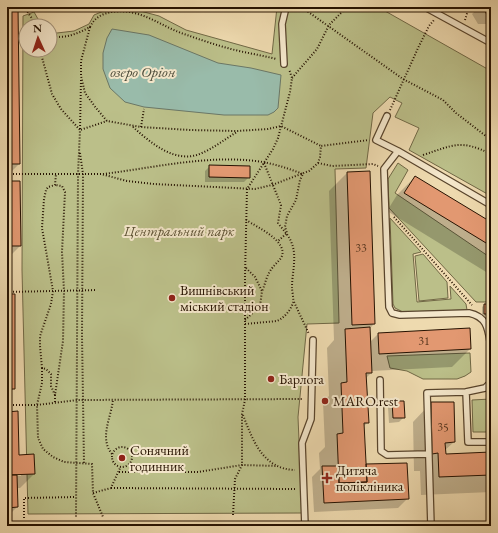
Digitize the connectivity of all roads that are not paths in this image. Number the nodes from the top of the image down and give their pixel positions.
1 (286, 7) edge
2 (425, 7) edge
3 (434, 10) edge
4 (491, 43) edge
5 (284, 64) road end
6 (387, 116) dead end
7 (398, 151) junction
8 (491, 205) edge
9 (312, 340) road end
10 (491, 347) edge
11 (380, 380) dead end
12 (491, 382) edge
13 (466, 392) junction
14 (491, 442) edge
15 (428, 454) junction
16 (305, 526) edge
17 (431, 526) edge

1 - 5 lane
2 - 3 lane
3 - 4 lane
6 - 7 lane
7 - 8 lane
7 - 10 lane
9 - 16 lane
11 - 15 lane
12 - 13 lane
13 - 14 lane
13 - 15 lane
15 - 17 lane

